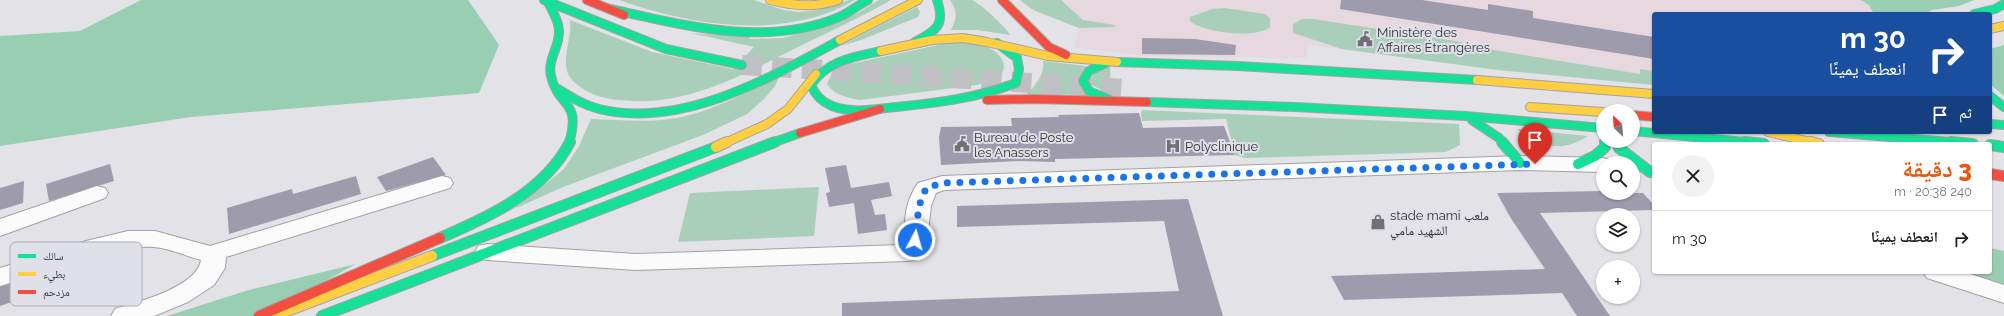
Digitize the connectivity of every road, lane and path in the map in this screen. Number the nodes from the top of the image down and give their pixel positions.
1 (587, 0) edge
2 (770, 0) edge
3 (838, 0) edge
4 (868, 0) edge
5 (918, 0) edge
6 (937, 0) edge
7 (1002, 0) edge
8 (546, 1) edge
9 (2004, 4) edge
10 (610, 9) junction
11 (1982, 12) edge
12 (2004, 26) edge
13 (1030, 29) junction
14 (1992, 29) edge
15 (660, 30) dead end
16 (997, 43) junction
17 (909, 45) junction
18 (1027, 52) junction
19 (1072, 59) junction
20 (1019, 61) junction
21 (1109, 62) junction
22 (742, 65) tunnel mouth
23 (816, 74) junction
24 (557, 88) junction
25 (1492, 91) dead end
26 (1639, 93) junction
27 (1652, 94) edge
28 (1992, 98) edge
29 (954, 100) junction
30 (1116, 102) junction
31 (1524, 107) dead end
32 (2004, 108) edge
33 (880, 109) junction
34 (1596, 112) edge
35 (1465, 116) junction
36 (1640, 116) edge
37 (1652, 117) edge
38 (1992, 124) edge
39 (2004, 125) edge
40 (1596, 129) edge
41 (1640, 132) edge
42 (1652, 133) edge
43 (1663, 134) edge
44 (1776, 134) edge
45 (1853, 134) edge
46 (1744, 142) edge
47 (1810, 142) edge
48 (1949, 142) edge
49 (1992, 146) edge
50 (2004, 147) edge
51 (1603, 148) edge
52 (1619, 148) edge
53 (1520, 163) junction
54 (1578, 164) junction
55 (1596, 165) edge
56 (1646, 171) edge
57 (1992, 174) edge
58 (2004, 176) edge
59 (442, 183) dead end
60 (97, 193) dead end
61 (0, 228) edge
62 (114, 242) edge
63 (487, 252) junction
64 (210, 254) junction
65 (10, 274) edge
66 (1942, 274) edge
67 (0, 277) edge
68 (2004, 294) edge
69 (124, 316) edge
70 (258, 316) edge
71 (274, 316) edge
72 (322, 316) edge

1 - 10 main road
2 - 3 main road
4 - 10 main road
5 - 24 main road
6 - 17 main road
7 - 13 main road
8 - 22 main road
8 - 24 main road
9 - 11 main road
10 - 15 main road
12 - 14 main road
13 - 18 main road
13 - 19 main road
16 - 17 main road
16 - 18 main road
16 - 20 main road
17 - 23 main road
18 - 19 main road
18 - 20 main road
19 - 21 main road
20 - 29 main road
21 - 26 main road
21 - 30 main road
23 - 33 main road
23 - 71 main road
24 - 70 main road
25 - 26 main road
26 - 27 main road
28 - 32 main road
29 - 30 main road
29 - 33 main road
30 - 35 main road
31 - 34 main road
33 - 63 main road
35 - 40 main road
35 - 53 main road
36 - 37 main road
38 - 39 main road
41 - 42 main road
43 - 46 main road
44 - 47 main road
45 - 48 main road
49 - 50 main road
51 - 54 main road
52 - 56 main road
53 - 54 street
53 - 63 street
54 - 55 street
57 - 58 main road
59 - 64 street
60 - 61 street
62 - 64 street
63 - 72 main road
64 - 69 street
65 - 67 street
66 - 68 street

